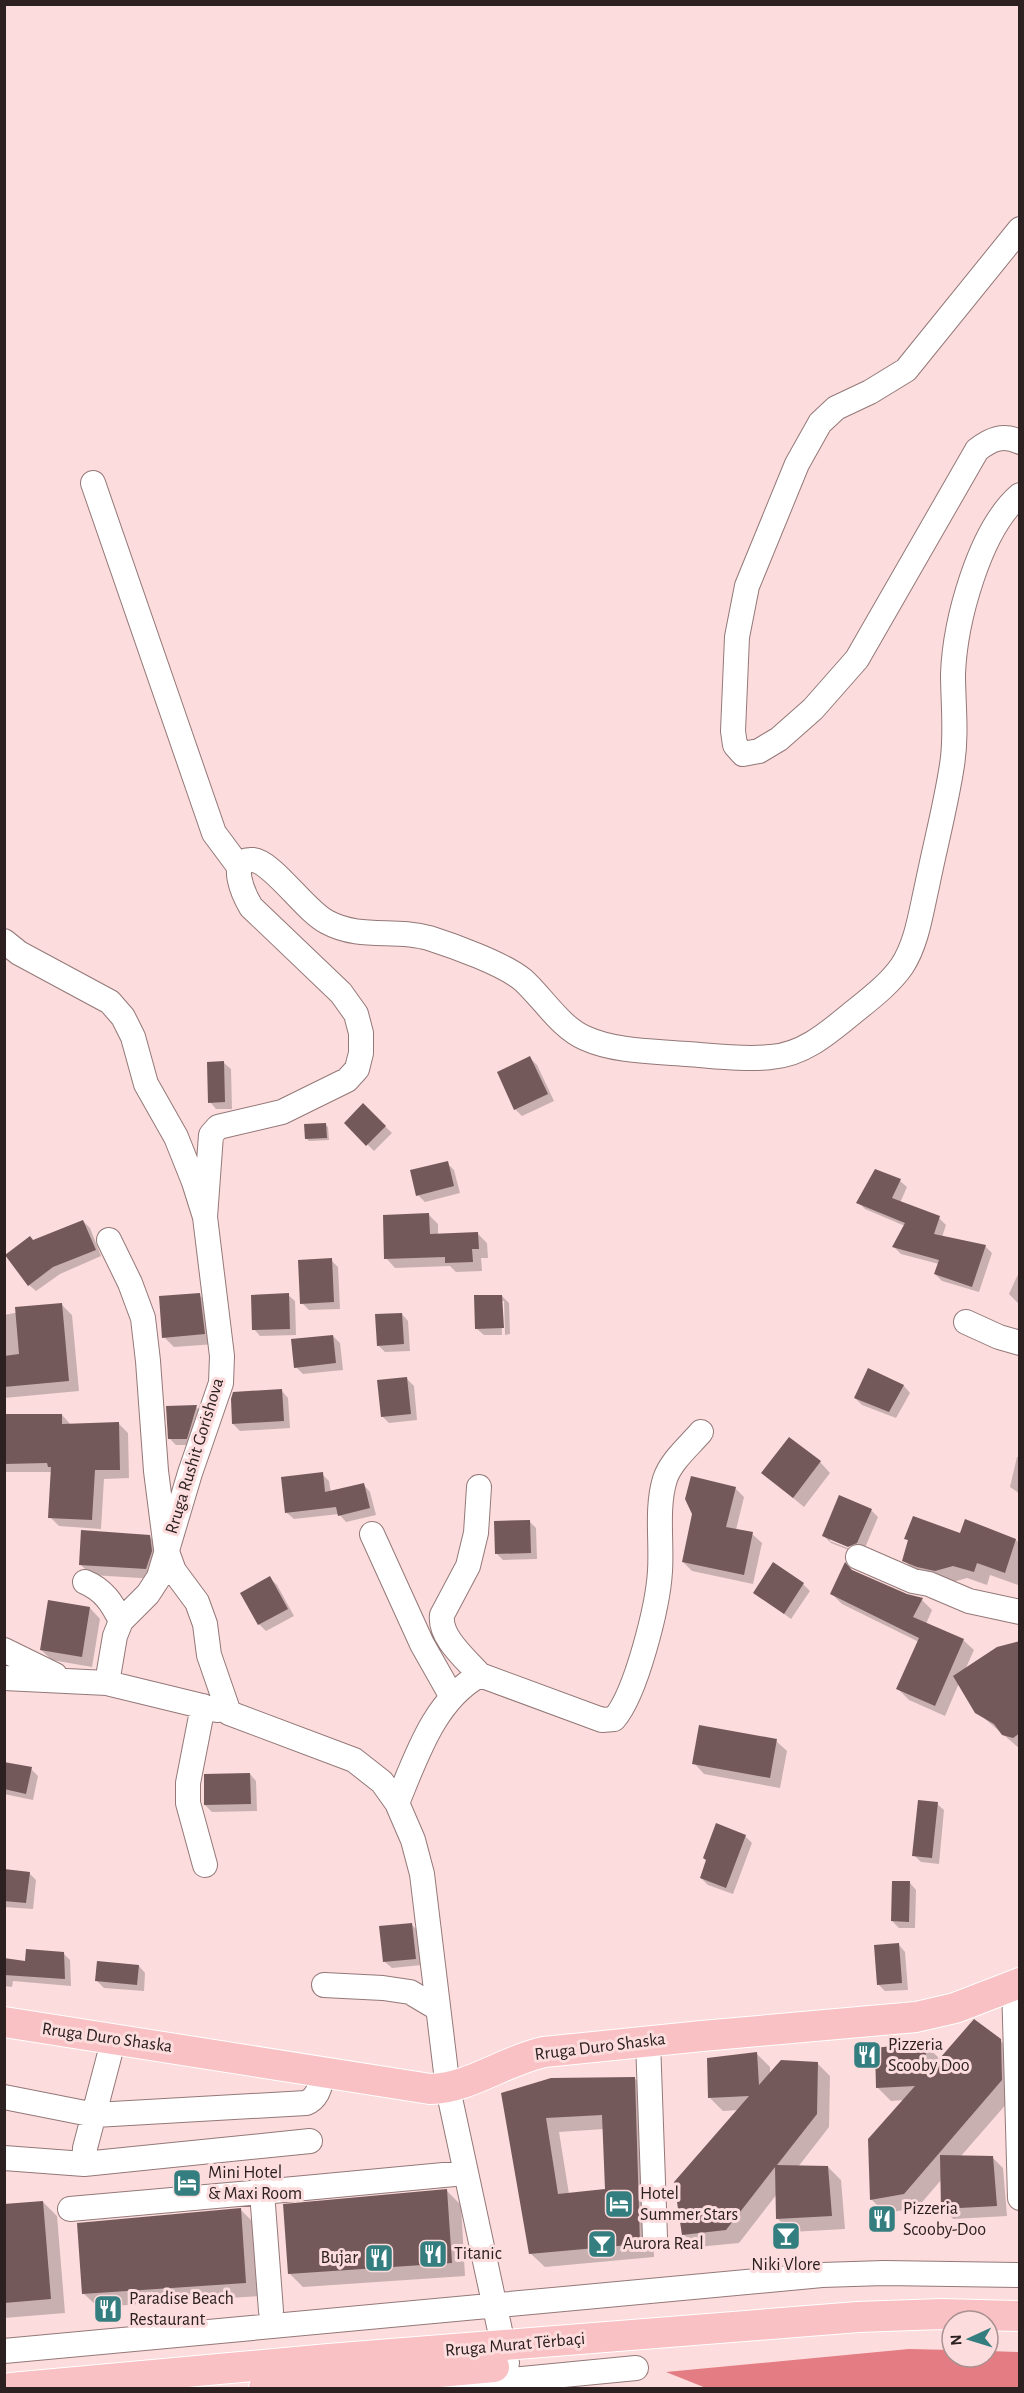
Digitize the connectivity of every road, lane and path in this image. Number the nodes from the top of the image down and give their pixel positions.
1 (1020, 229) edge
2 (1020, 442) edge
3 (93, 483) dead end
4 (1020, 495) edge
5 (240, 868) junction
6 (4, 941) edge
7 (205, 1217) junction
8 (109, 1240) dead end
9 (966, 1322) dead end
10 (1020, 1342) edge
11 (701, 1432) dead end
12 (480, 1487) dead end
13 (372, 1534) dead end
14 (166, 1549) junction
15 (858, 1557) dead end
16 (85, 1582) dead end
17 (1020, 1612) edge
18 (121, 1621) junction
19 (4, 1650) edge
20 (480, 1675) junction
21 (4, 1678) edge
22 (66, 1680) junction
23 (107, 1683) junction
24 (452, 1697) junction
25 (202, 1706) junction
26 (229, 1713) junction
27 (398, 1803) junction
28 (205, 1865) dead end
29 (1017, 1983) edge
30 (324, 1985) dead end
31 (437, 2008) junction
32 (4, 2022) edge
33 (114, 2038) junction
34 (648, 2041) junction
35 (324, 2072) junction
36 (448, 2089) junction
37 (4, 2097) edge
38 (95, 2115) junction
39 (310, 2141) dead end
40 (4, 2158) edge
41 (84, 2164) junction
42 (465, 2173) junction
43 (262, 2192) junction
44 (1020, 2198) edge
45 (70, 2209) dead end
46 (655, 2238) dead end
47 (1020, 2275) edge
48 (495, 2307) junction
49 (271, 2311) dead end
50 (1020, 2316) edge
51 (940, 2333) edge
52 (1000, 2334) edge
53 (1020, 2335) edge
54 (4, 2351) edge
55 (506, 2356) junction
56 (636, 2368) dead end
57 (11, 2388) edge
58 (264, 2388) edge
59 (430, 2388) edge

1 - 2 street
3 - 5 street
4 - 5 street
5 - 7 street
6 - 7 street, Rruga Rushit Gorishova
7 - 14 street, Rruga Rushit Gorishova
8 - 14 street
9 - 10 street
11 - 20 street
12 - 20 street
13 - 24 street
14 - 18 street, Rruga Rushit Gorishova
14 - 26 street
15 - 17 street
16 - 18 street
18 - 23 street, Rruga Rushit Gorishova
19 - 22 street
20 - 24 street
21 - 22 street
22 - 23 street
23 - 25 street
24 - 27 street
25 - 26 street
25 - 28 street
26 - 27 street
27 - 31 street
29 - 34 main road, Rruga Duro Shaska
29 - 44 street
30 - 31 street
31 - 36 street
32 - 33 main road, Rruga Duro Shaska
33 - 35 main road, Rruga Duro Shaska
33 - 38 street
34 - 36 main road, Rruga Duro Shaska
34 - 46 street
35 - 36 main road, Rruga Duro Shaska
35 - 38 street
36 - 42 street
37 - 38 street
38 - 41 street
39 - 41 street
40 - 41 street
42 - 43 street
42 - 48 street
43 - 45 street
43 - 49 street
47 - 48 street
48 - 54 street
48 - 55 street
50 - 55 main road, Rruga Murat Tërbaçi
51 - 55 main road, Rruga Murat Tërbaçi
52 - 53 main road
55 - 57 main road, Rruga Murat Tërbaçi
55 - 58 main road, Rruga Murat Tërbaçi
56 - 59 street

